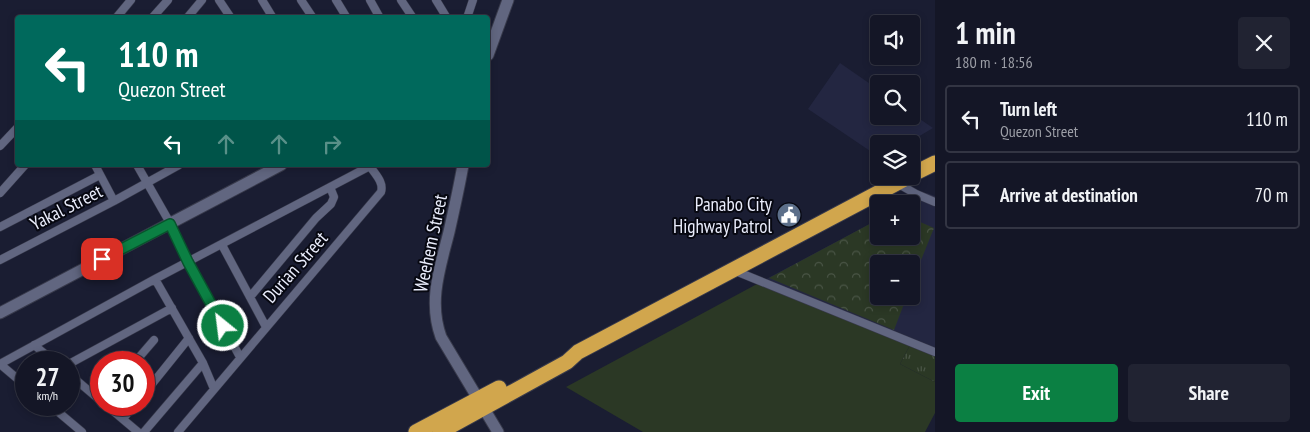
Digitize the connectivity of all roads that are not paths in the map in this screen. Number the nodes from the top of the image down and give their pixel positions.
1 (131, 0) edge
2 (168, 0) edge
3 (202, 0) edge
4 (219, 0) edge
5 (262, 0) edge
6 (301, 0) edge
7 (336, 0) edge
8 (370, 0) edge
9 (401, 0) edge
10 (436, 0) edge
11 (508, 0) edge
12 (472, 1) edge
13 (118, 15) edge
14 (155, 15) edge
15 (190, 15) edge
16 (226, 15) edge
17 (271, 15) edge
18 (311, 15) edge
19 (345, 15) edge
20 (378, 15) edge
21 (411, 15) edge
22 (445, 15) edge
23 (467, 15) edge
24 (490, 50) edge
25 (15, 129) edge
26 (0, 146) edge
27 (935, 163) edge
28 (23, 167) edge
29 (96, 167) edge
30 (138, 167) edge
31 (175, 167) edge
32 (276, 167) edge
33 (367, 167) edge
34 (370, 167) edge
35 (464, 167) edge
36 (920, 171) edge
37 (100, 175) junction
38 (147, 182) junction
39 (893, 185) edge
40 (909, 185) edge
41 (330, 187) junction
42 (0, 193) edge
43 (114, 200) junction
44 (935, 202) edge
45 (170, 224) junction
46 (0, 227) edge
47 (222, 245) junction
48 (0, 260) edge
49 (188, 262) junction
50 (733, 270) junction
51 (156, 279) junction
52 (250, 297) junction
53 (172, 308) junction
54 (0, 313) edge
55 (266, 327) junction
56 (189, 338) junction
57 (154, 340) dead end
58 (34, 345) junction
59 (41, 351) edge
60 (145, 351) edge
61 (935, 352) edge
62 (240, 357) junction
63 (80, 358) edge
64 (203, 362) junction
65 (0, 364) edge
66 (15, 377) edge
67 (155, 380) edge
68 (80, 383) edge
69 (214, 389) junction
70 (90, 392) edge
71 (481, 403) junction
72 (63, 416) edge
73 (119, 416) edge
74 (125, 416) edge
75 (123, 419) junction
76 (82, 432) edge
77 (138, 432) edge
78 (144, 432) edge
79 (178, 432) edge
80 (416, 432) edge
81 (440, 432) edge
82 (498, 432) edge

1 - 13 street
2 - 14 street
3 - 15 street
4 - 16 street
5 - 17 street
6 - 18 street
7 - 19 street
8 - 20 street
9 - 21 street
10 - 22 street
11 - 24 street
12 - 23 street
25 - 26 street
27 - 36 highway
28 - 42 street
29 - 37 street
30 - 38 street
31 - 38 street, Yakal Street
32 - 45 street
33 - 41 street
34 - 55 street, Durian Street
35 - 71 street, Weehem Street
37 - 43 street
37 - 46 street
38 - 43 street, Yakal Street
38 - 45 street
39 - 50 highway
40 - 44 street
41 - 47 street
41 - 52 street
43 - 48 street, Yakal Street
45 - 49 street
45 - 54 street
47 - 49 street
47 - 52 street
49 - 51 street
49 - 62 street
50 - 61 street
50 - 71 highway
51 - 53 street
51 - 58 street
52 - 55 street
53 - 56 street
53 - 63 street
55 - 62 street, Durian Street
56 - 64 street
56 - 67 street
57 - 60 street
58 - 59 street
58 - 65 street
62 - 69 street, Durian Street
64 - 69 street
64 - 78 street
65 - 66 street
68 - 70 street
69 - 79 street, Durian Street
71 - 80 highway
71 - 81 highway
71 - 82 street, Weehem Street
72 - 76 street
73 - 75 street
74 - 75 street
75 - 77 street

